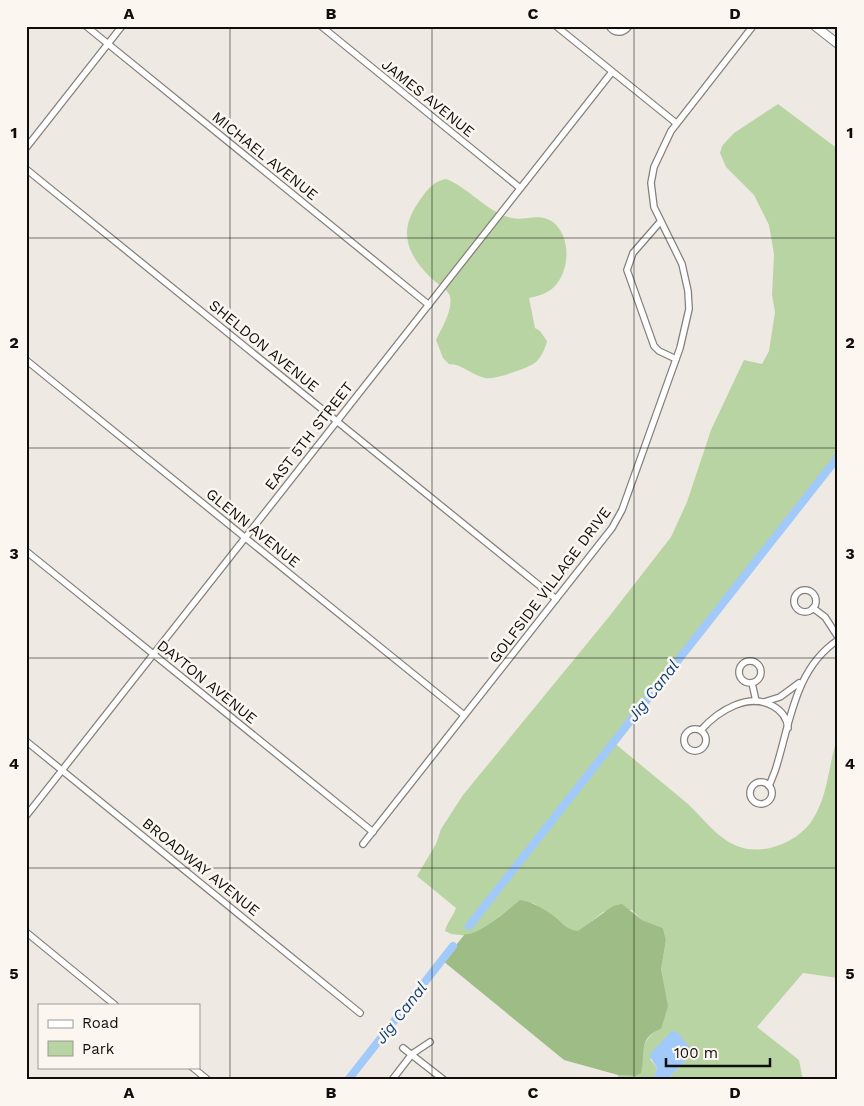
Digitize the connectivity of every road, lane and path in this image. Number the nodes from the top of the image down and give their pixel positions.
1 (86, 26) edge
2 (122, 26) edge
3 (321, 26) edge
4 (556, 26) edge
5 (609, 26) edge
6 (629, 26) edge
7 (753, 26) edge
8 (815, 26) edge
9 (108, 44) junction
10 (838, 44) edge
11 (612, 72) junction
12 (676, 123) junction
13 (26, 148) edge
14 (26, 169) edge
15 (520, 188) junction
16 (660, 222) junction
17 (429, 304) junction
18 (676, 359) junction
19 (26, 360) edge
20 (337, 421) junction
21 (245, 538) junction
22 (26, 551) edge
23 (556, 599) junction
24 (813, 608) dead end
25 (838, 639) edge
26 (153, 654) junction
27 (802, 680) junction
28 (752, 682) dead end
29 (756, 701) junction
30 (764, 702) junction
31 (464, 716) junction
32 (701, 730) dead end
33 (787, 733) junction
34 (26, 741) edge
35 (62, 770) junction
36 (769, 786) dead end
37 (26, 816) edge
38 (373, 832) junction
39 (363, 844) dead end
40 (26, 932) edge
41 (114, 1004) edge
42 (360, 1013) dead end
43 (430, 1042) dead end
44 (403, 1048) dead end
45 (412, 1054) junction
46 (193, 1068) edge
47 (208, 1080) edge
48 (392, 1080) edge
49 (444, 1080) edge

1 - 9 street, MICHAEL AVENUE
2 - 9 street
3 - 15 street, JAMES AVENUE
4 - 11 street
5 - 6 street
7 - 12 street, GOLFSIDE VILLAGE DRIVE
8 - 10 main road
9 - 13 street
9 - 17 street, MICHAEL AVENUE
11 - 12 street
11 - 15 street, EAST 5TH STREET
12 - 16 street, GOLFSIDE VILLAGE DRIVE
14 - 20 street, SHELDON AVENUE
15 - 17 street, EAST 5TH STREET
16 - 18 street, GOLFSIDE VILLAGE DRIVE
16 - 18 street
17 - 20 street, EAST 5TH STREET
18 - 23 street, GOLFSIDE VILLAGE DRIVE
19 - 21 street, GLENN AVENUE
20 - 21 street, EAST 5TH STREET
20 - 23 street, SHELDON AVENUE
21 - 26 street, EAST 5TH STREET
21 - 31 street, GLENN AVENUE
22 - 26 street, DAYTON AVENUE
23 - 31 street, GOLFSIDE VILLAGE DRIVE
24 - 25 street
25 - 27 street
26 - 35 street, EAST 5TH STREET
26 - 38 street, DAYTON AVENUE
27 - 30 street
27 - 33 street
28 - 29 street
29 - 30 street
29 - 32 street
30 - 33 street
31 - 38 street, GOLFSIDE VILLAGE DRIVE
33 - 36 street
34 - 35 street, BROADWAY AVENUE
35 - 37 street, EAST 5TH STREET
35 - 42 street, BROADWAY AVENUE
38 - 39 street, GOLFSIDE VILLAGE DRIVE
40 - 41 street
43 - 45 street
44 - 45 street
45 - 48 street
45 - 49 street
46 - 47 street

